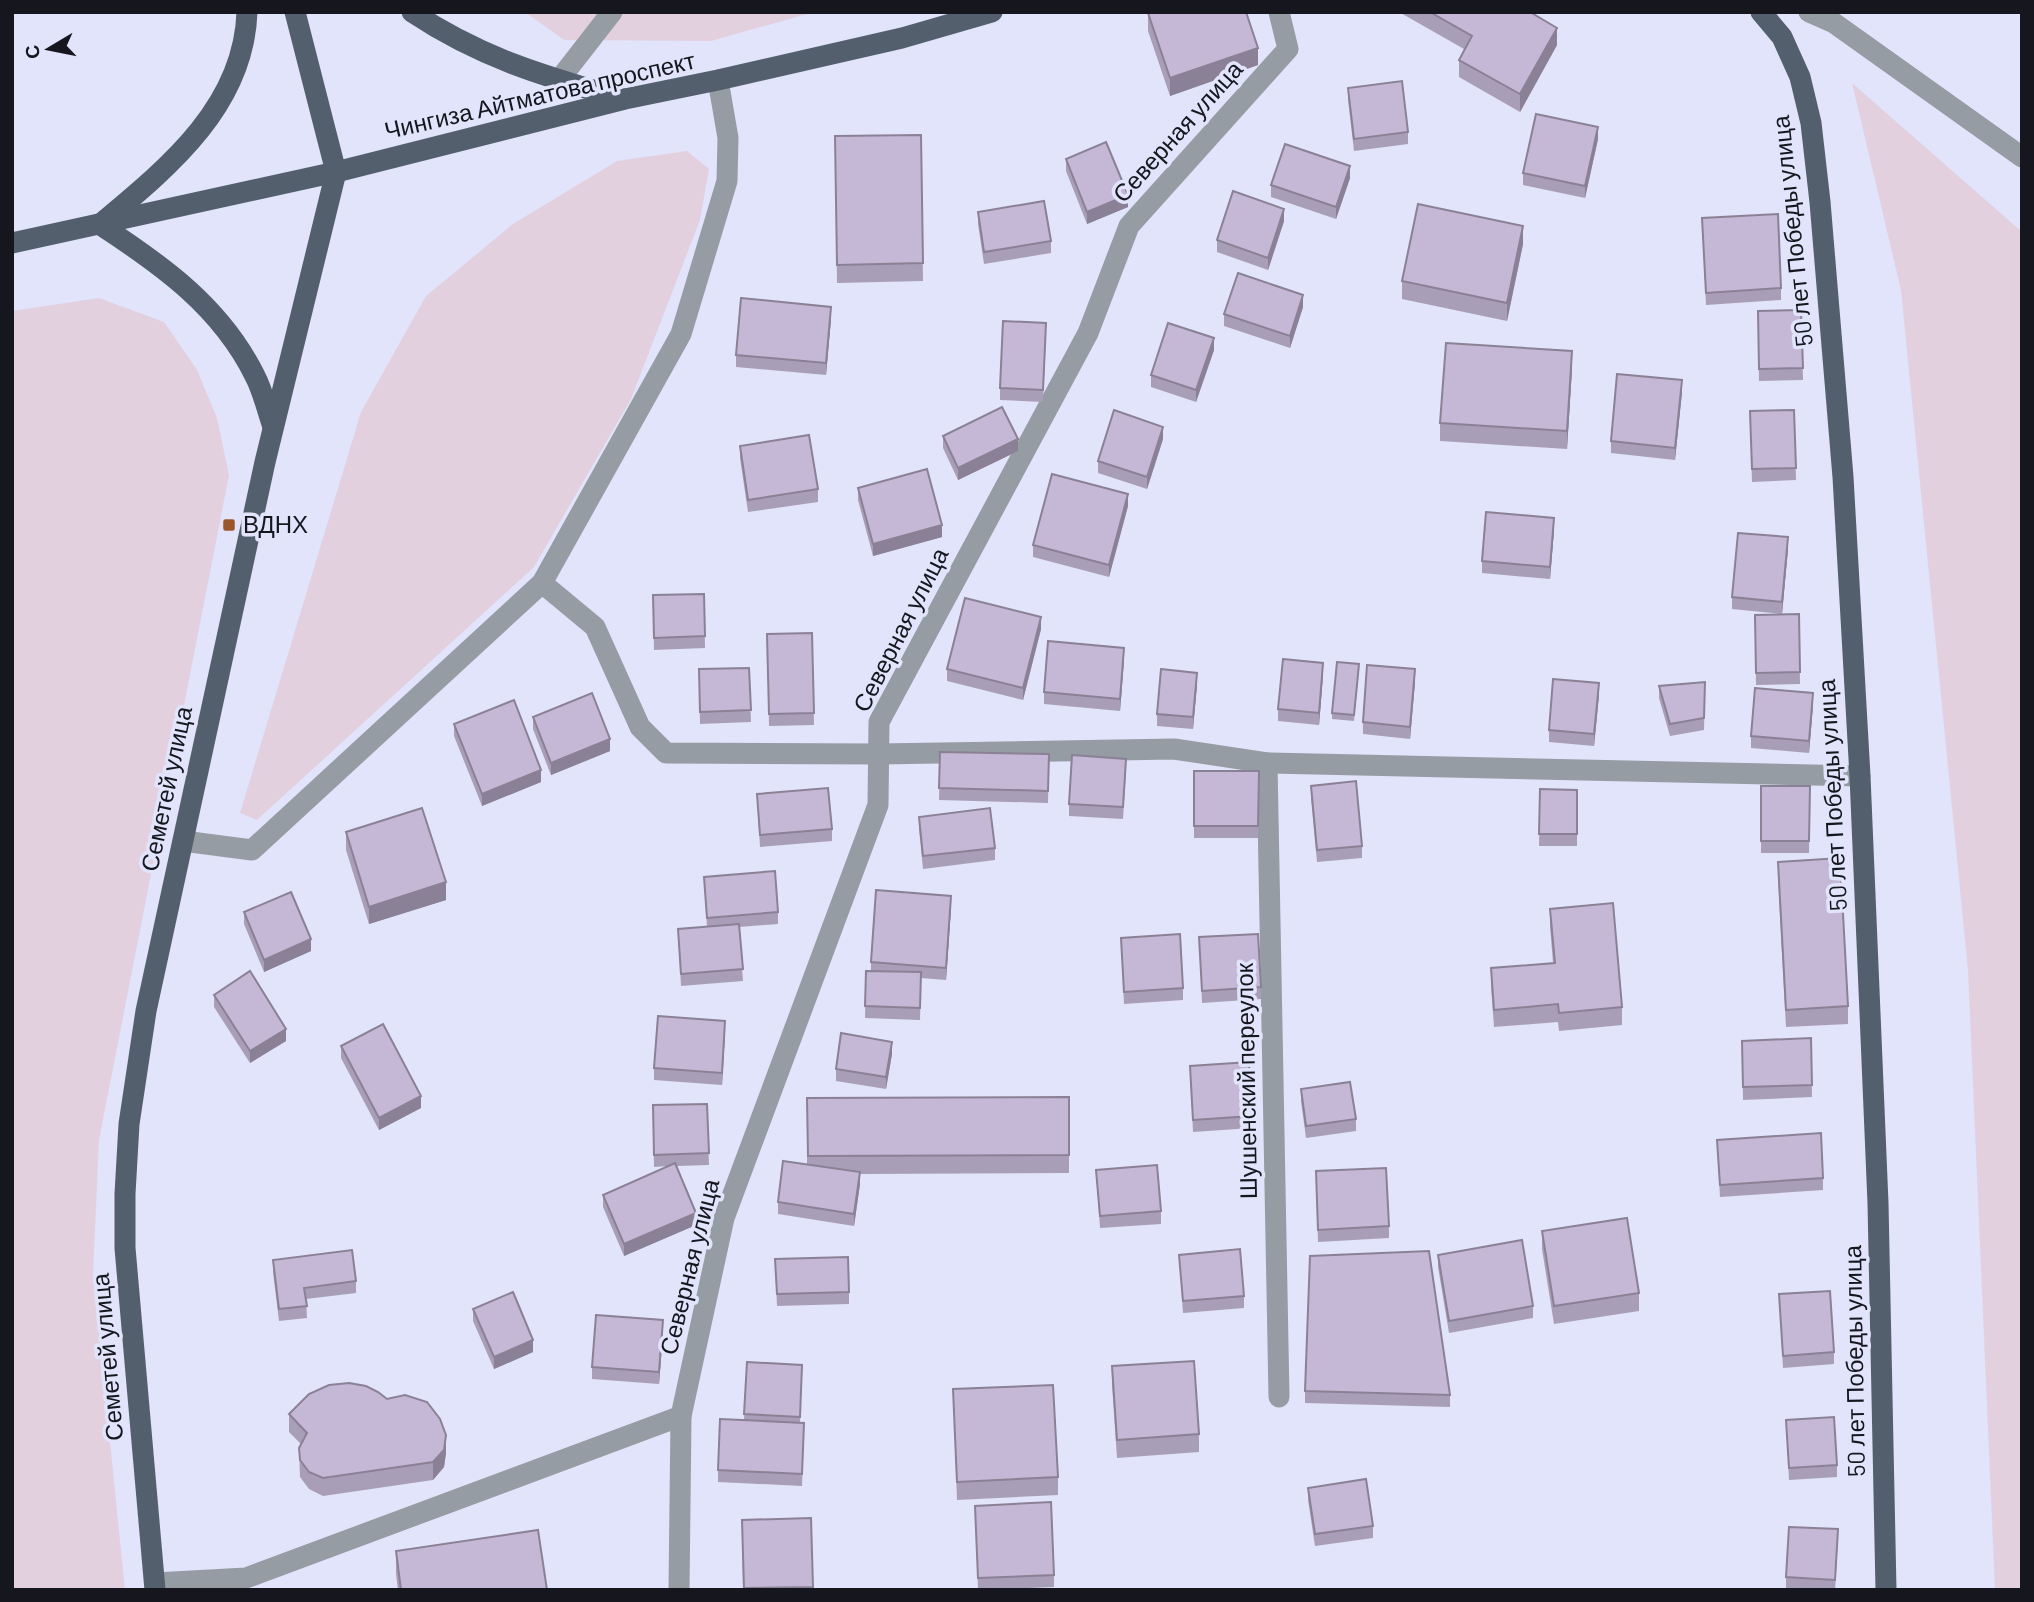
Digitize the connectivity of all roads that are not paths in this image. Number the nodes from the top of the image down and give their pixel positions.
1 (247, 12) edge
2 (295, 12) edge
3 (412, 12) edge
4 (612, 12) edge
5 (992, 12) edge
6 (1279, 12) edge
7 (1761, 12) edge
8 (1809, 12) edge
9 (559, 80) junction
10 (718, 80) junction
11 (625, 99) junction
12 (2022, 157) edge
13 (336, 172) junction
14 (99, 225) junction
15 (12, 243) edge
16 (273, 428) junction
17 (542, 583) junction
18 (878, 754) junction
19 (1267, 764) junction
20 (1860, 776) junction
21 (183, 841) junction
22 (1279, 1397) dead end
23 (681, 1416) junction
24 (155, 1586) edge
25 (679, 1590) edge
26 (1886, 1590) edge

1 - 14 main road
2 - 13 main road, Семетей улица
3 - 9 main road
4 - 9 street
5 - 10 main road, Чингиза Айтматова проспект
6 - 18 street, Северная улица
7 - 20 main road, 50 лет Победы улица
8 - 12 street
9 - 11 main road
10 - 11 main road, Чингиза Айтматова проспект
10 - 17 street
11 - 13 main road, Чингиза Айтматова проспект
13 - 14 main road, Чингиза Айтматова проспект
13 - 16 main road, Семетей улица
14 - 15 main road, Чингиза Айтматова проспект
14 - 16 main road
16 - 21 main road, Семетей улица
17 - 18 street
17 - 21 street
18 - 19 street
18 - 23 street, Северная улица
19 - 20 street
19 - 22 street, Шушенский переулок
20 - 26 main road, 50 лет Победы улица
21 - 24 main road, Семетей улица
23 - 24 street
23 - 25 street, Северная улица

